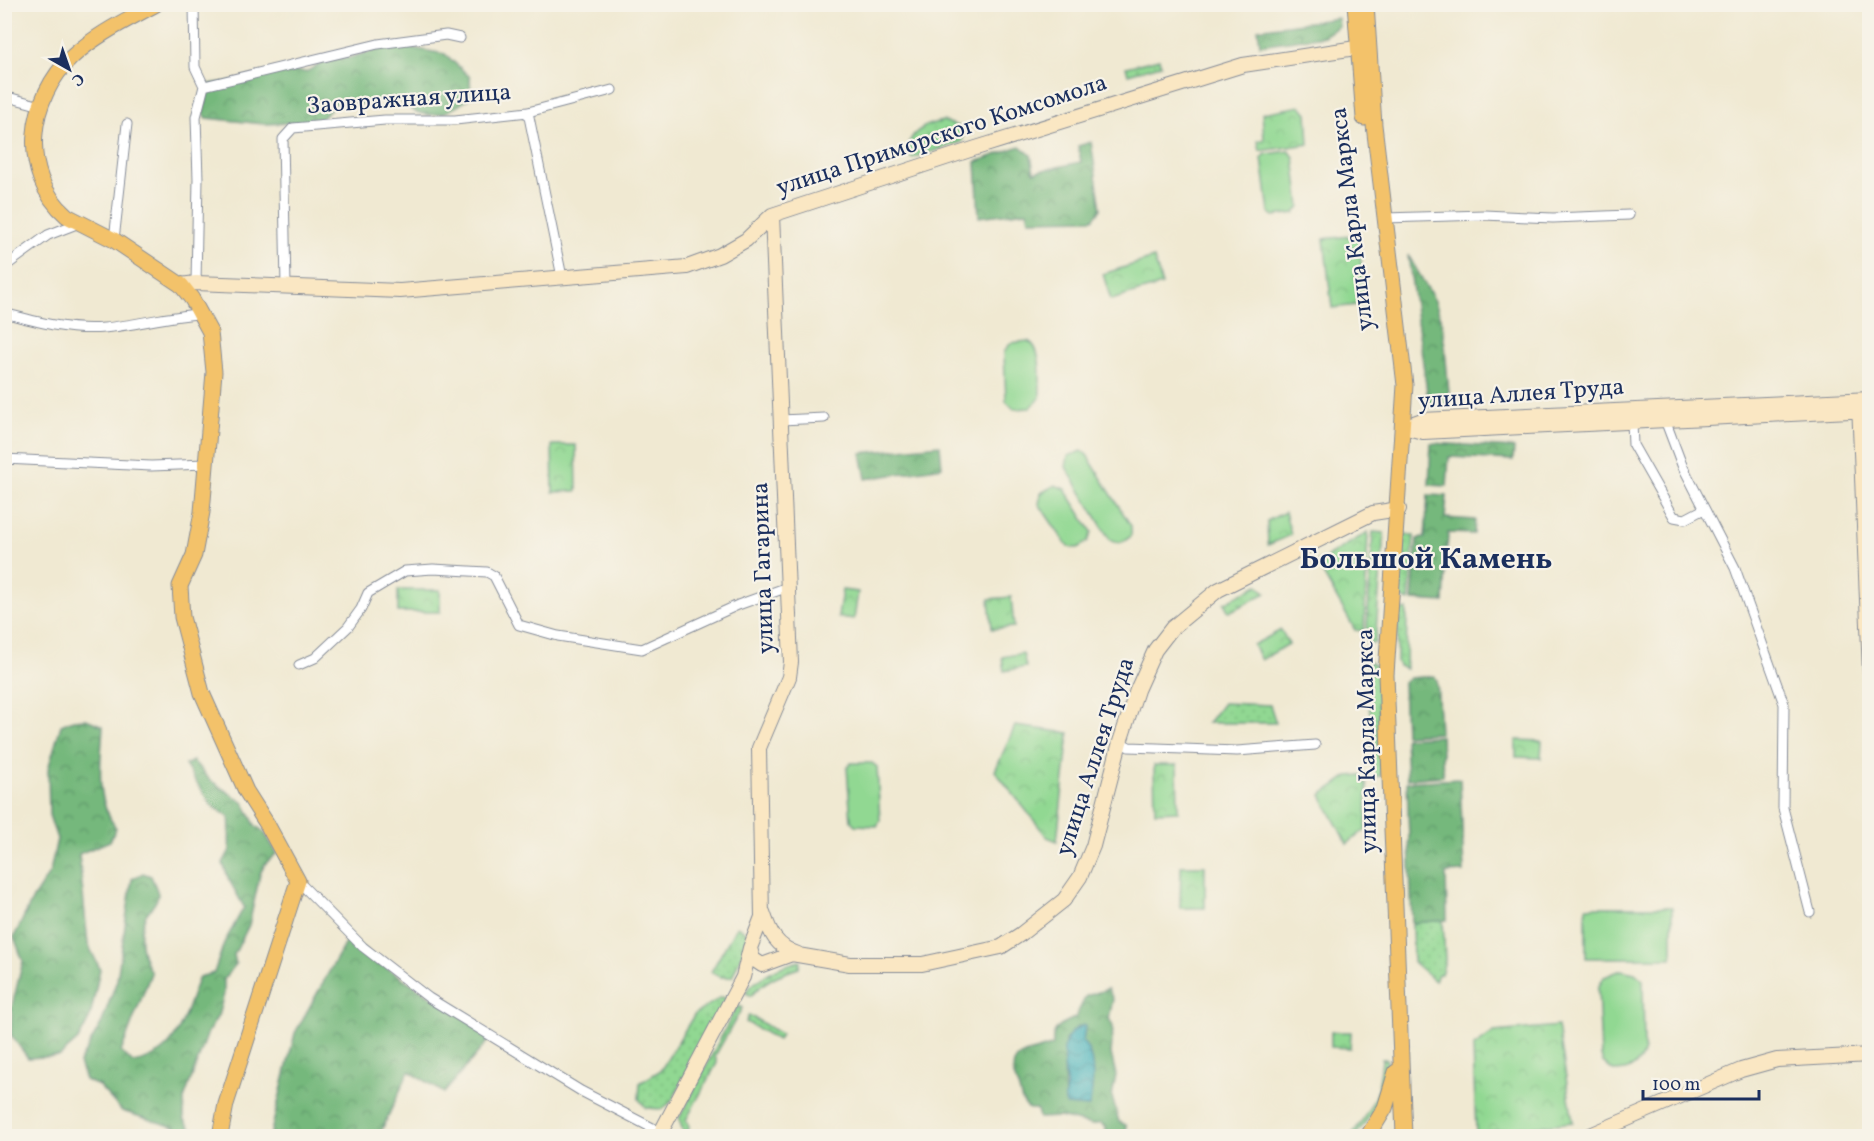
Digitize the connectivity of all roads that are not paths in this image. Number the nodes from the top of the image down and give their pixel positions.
1 (156, 4) edge
2 (194, 4) edge
3 (1355, 4) edge
4 (1366, 4) edge
5 (460, 38) dead end
6 (1363, 47) junction
7 (204, 86) junction
8 (612, 90) dead end
9 (4, 96) edge
10 (41, 106) junction
11 (528, 112) junction
12 (127, 124) dead end
13 (772, 215) junction
14 (1629, 215) dead end
15 (1385, 218) junction
16 (79, 223) junction
17 (114, 240) junction
18 (4, 267) edge
19 (562, 278) junction
20 (286, 285) junction
21 (188, 287) junction
22 (4, 313) edge
23 (200, 314) junction
24 (1864, 405) edge
25 (824, 418) dead end
26 (781, 420) junction
27 (1665, 420) junction
28 (1632, 422) junction
29 (1403, 427) junction
30 (4, 459) edge
31 (207, 464) junction
32 (1682, 465) junction
33 (1693, 466) dead end
34 (1399, 509) junction
35 (1704, 509) junction
36 (788, 587) junction
37 (299, 665) dead end
38 (1869, 674) edge
39 (1120, 742) junction
40 (1315, 745) dead end
41 (298, 881) junction
42 (763, 912) junction
43 (1810, 912) dead end
44 (775, 939) junction
45 (751, 945) junction
46 (801, 955) junction
47 (771, 963) junction
48 (743, 977) junction
49 (1400, 1054) junction
50 (1869, 1054) edge
51 (1373, 1131) edge
52 (664, 1135) edge
53 (1405, 1135) edge
54 (220, 1137) edge
55 (1588, 1137) edge

1 - 10 main road
2 - 7 street
3 - 6 main road, улица Карла Маркса
4 - 6 main road, улица Карла Маркса
5 - 7 street
6 - 13 street, улица Приморского Комсомола
6 - 15 main road, улица Карла Маркса
6 - 29 main road, улица Карла Маркса
7 - 21 street
8 - 11 street, Заовражная улица
9 - 10 street
10 - 16 main road
11 - 19 street
11 - 20 street, Заовражная улица
12 - 17 street
13 - 19 street, улица Приморского Комсомола
13 - 26 street, улица Гагарина
14 - 15 street
15 - 29 main road, улица Карла Маркса
16 - 17 main road
16 - 18 street
17 - 21 main road
19 - 20 street, улица Приморского Комсомола
20 - 21 street, улица Приморского Комсомола
21 - 23 main road
22 - 23 street
23 - 31 main road
24 - 27 street, улица Аллея Труда
24 - 29 street, улица Аллея Труда
24 - 38 street
25 - 26 street
26 - 36 street, улица Гагарина
27 - 28 street, улица Аллея Труда
27 - 32 street
28 - 29 street, улица Аллея Труда
28 - 35 street
29 - 34 main road, улица Карла Маркса
30 - 31 street
31 - 41 main road
32 - 33 street
32 - 35 street
34 - 39 street, улица Аллея Труда
34 - 49 main road, улица Карла Маркса
35 - 43 street
36 - 37 street
36 - 42 street, улица Гагарина
39 - 40 street
39 - 46 street, улица Аллея Труда
41 - 52 street
41 - 54 main road
42 - 44 street
42 - 45 street
44 - 45 street
44 - 46 street
44 - 47 street
45 - 47 street
45 - 48 street
46 - 47 street
47 - 48 street
48 - 52 street
49 - 51 main road
49 - 53 main road, улица Карла Маркса
50 - 55 street
51 - 53 main road

